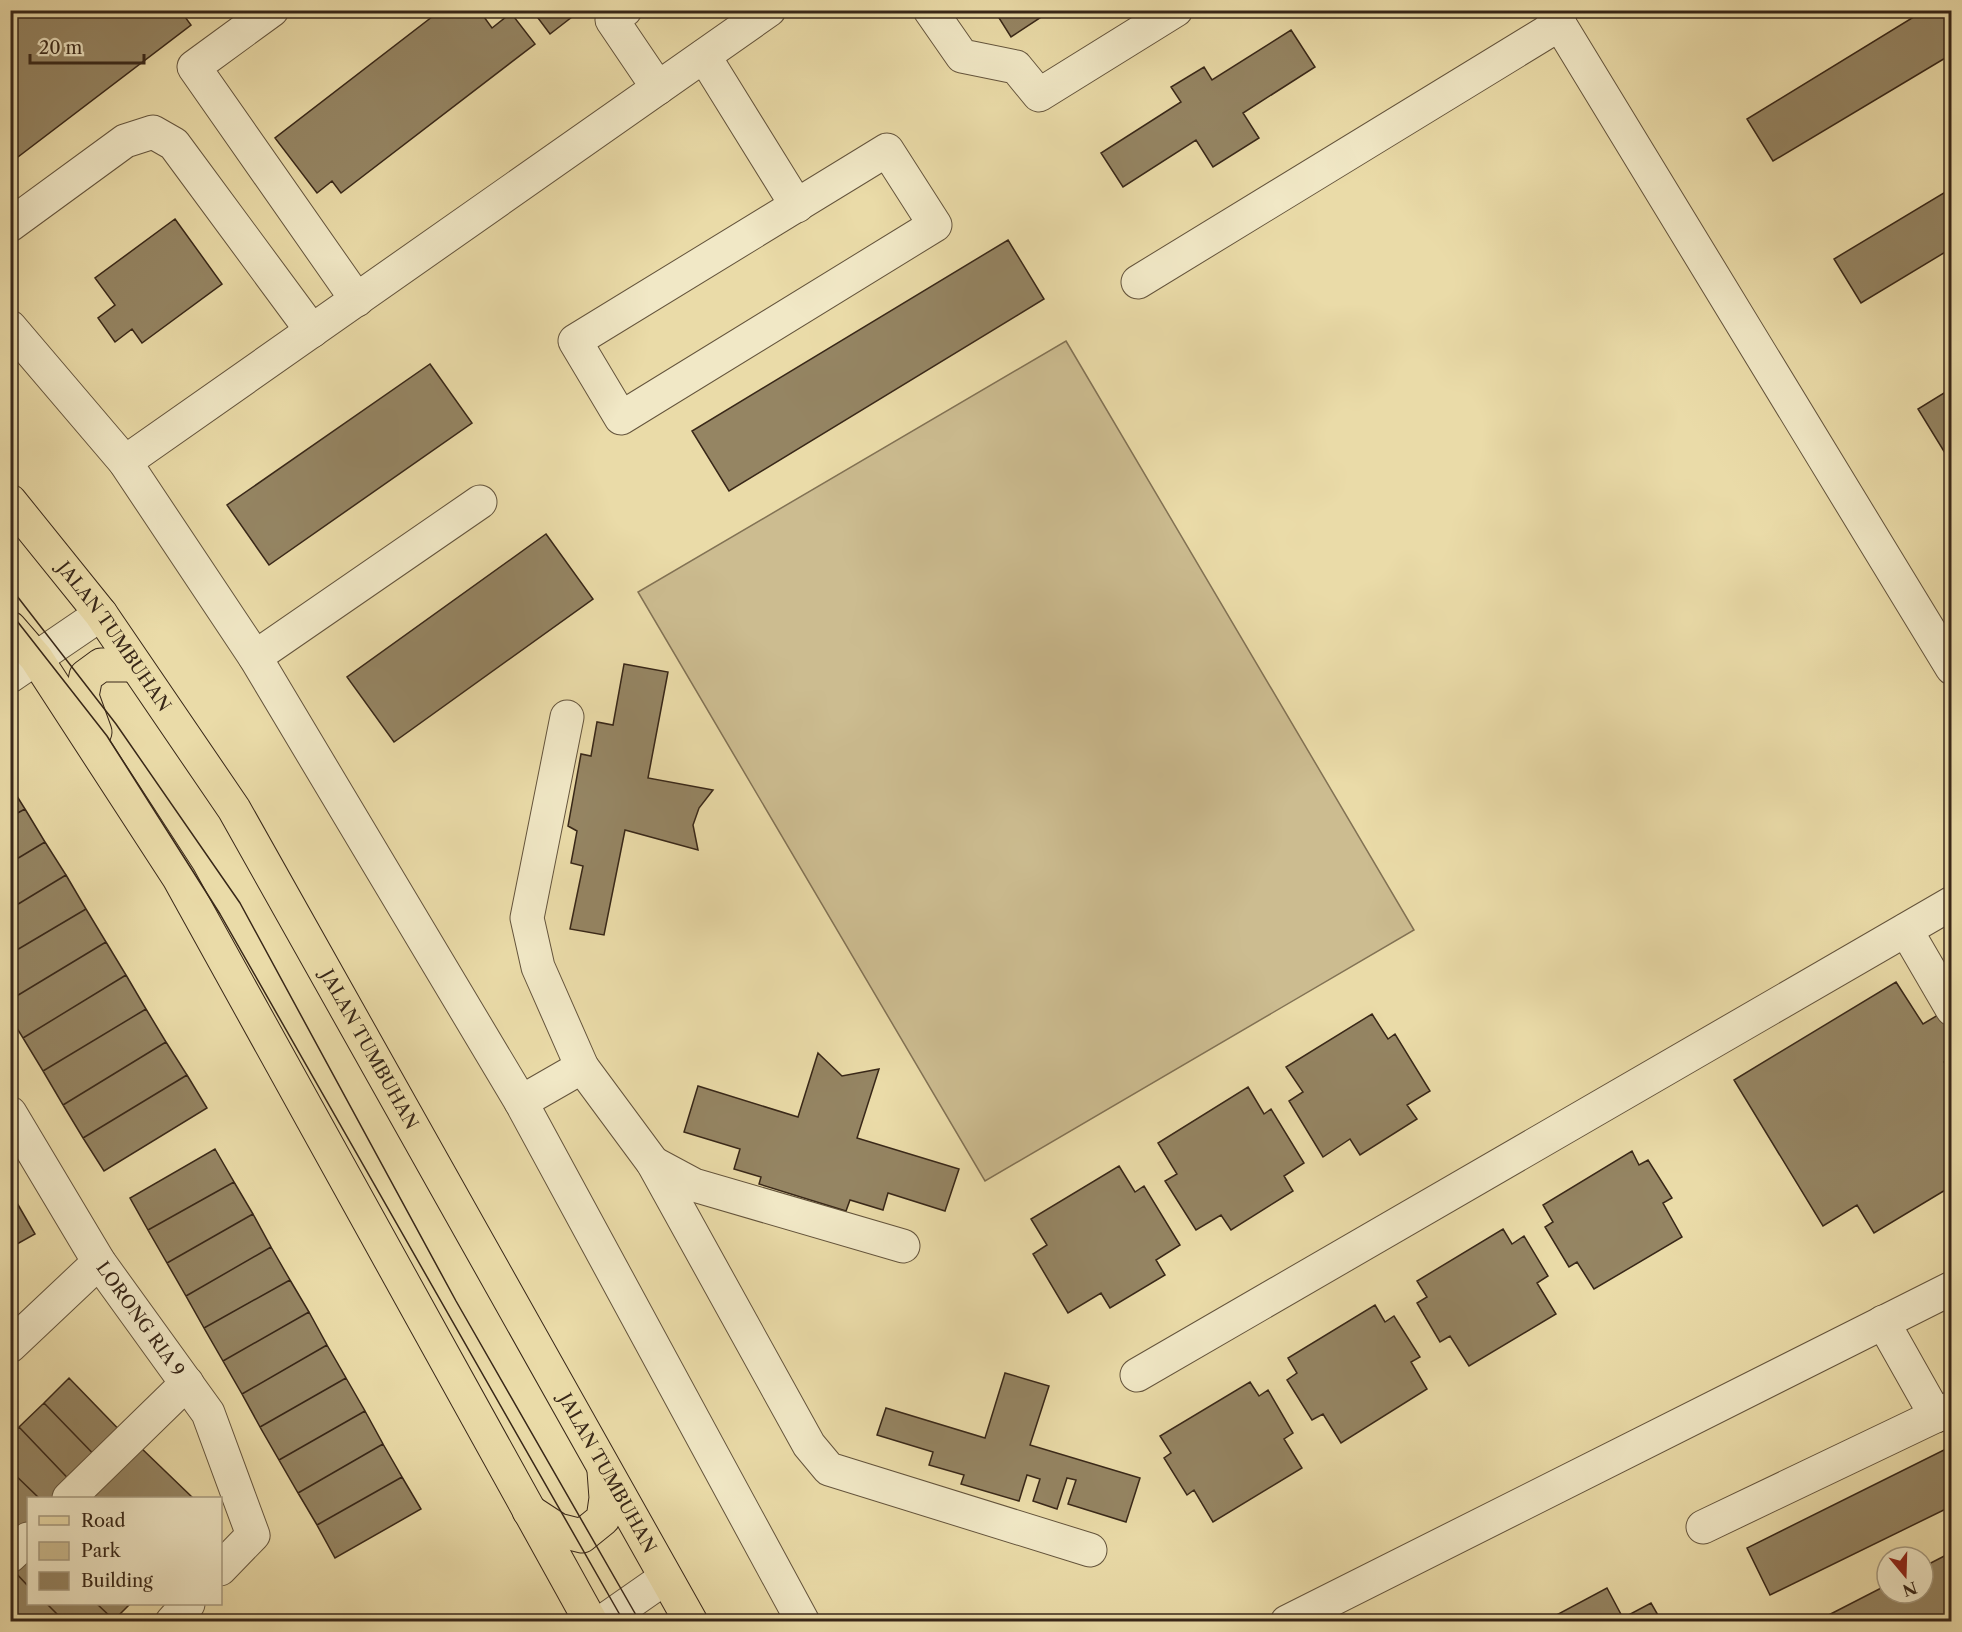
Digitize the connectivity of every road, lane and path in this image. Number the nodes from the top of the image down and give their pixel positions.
1 (272, 10) edge
2 (625, 10) edge
3 (930, 10) edge
4 (1176, 10) edge
5 (754, 15) edge
6 (1555, 17) edge
7 (704, 56) junction
8 (658, 88) junction
9 (797, 206) junction
10 (10, 225) edge
11 (1138, 282) dead end
12 (357, 300) junction
13 (10, 327) edge
14 (312, 331) junction
15 (125, 462) junction
16 (10, 501) edge
17 (480, 502) dead end
18 (101, 614) junction
19 (10, 628) edge
20 (255, 657) junction
21 (135, 665) junction
22 (23, 667) edge
23 (1952, 668) edge
24 (567, 717) dead end
25 (106, 765) junction
26 (1952, 903) edge
27 (1906, 930) junction
28 (1952, 1009) edge
29 (582, 1067) junction
30 (521, 1102) junction
31 (10, 1113) edge
32 (653, 1163) junction
33 (903, 1246) dead end
34 (99, 1262) junction
35 (1952, 1287) edge
36 (1883, 1322) junction
37 (10, 1346) edge
38 (1137, 1375) dead end
39 (186, 1383) junction
40 (1944, 1412) edge
41 (603, 1467) junction
42 (70, 1497) edge
43 (528, 1510) junction
44 (1703, 1527) dead end
45 (27, 1540) edge
46 (1090, 1550) dead end
47 (10, 1556) edge
48 (222, 1567) edge
49 (665, 1578) junction
50 (187, 1605) edge
51 (172, 1622) edge
52 (591, 1622) edge
53 (602, 1622) edge
54 (691, 1622) edge
55 (803, 1622) edge
56 (1287, 1622) edge

1 - 12 street
2 - 8 street
3 - 4 street
5 - 7 street
6 - 11 street
6 - 23 street
7 - 8 street
7 - 9 street
8 - 12 street
9 - 9 street
10 - 14 street
12 - 14 street
13 - 15 street
14 - 15 street
15 - 20 street
16 - 18 main road, JALAN TUMBUHAN
17 - 20 street
18 - 21 main road, JALAN TUMBUHAN
18 - 22 street
19 - 22 main road
20 - 30 street
21 - 25 main road
21 - 41 main road, JALAN TUMBUHAN
22 - 25 main road
24 - 29 street
25 - 43 main road
26 - 27 street
27 - 28 street
27 - 38 street
29 - 30 street
29 - 32 street
30 - 55 street
31 - 34 street, LORONG RIA 9
32 - 33 street
32 - 46 street
34 - 37 street
34 - 39 street, LORONG RIA 9
35 - 36 street
36 - 40 street
36 - 56 street
39 - 42 street
39 - 48 street, LORONG RIA 9
40 - 44 street
41 - 43 main road
41 - 49 main road, JALAN TUMBUHAN
43 - 52 main road
45 - 47 street
49 - 53 street
49 - 54 main road, JALAN TUMBUHAN
50 - 51 street

